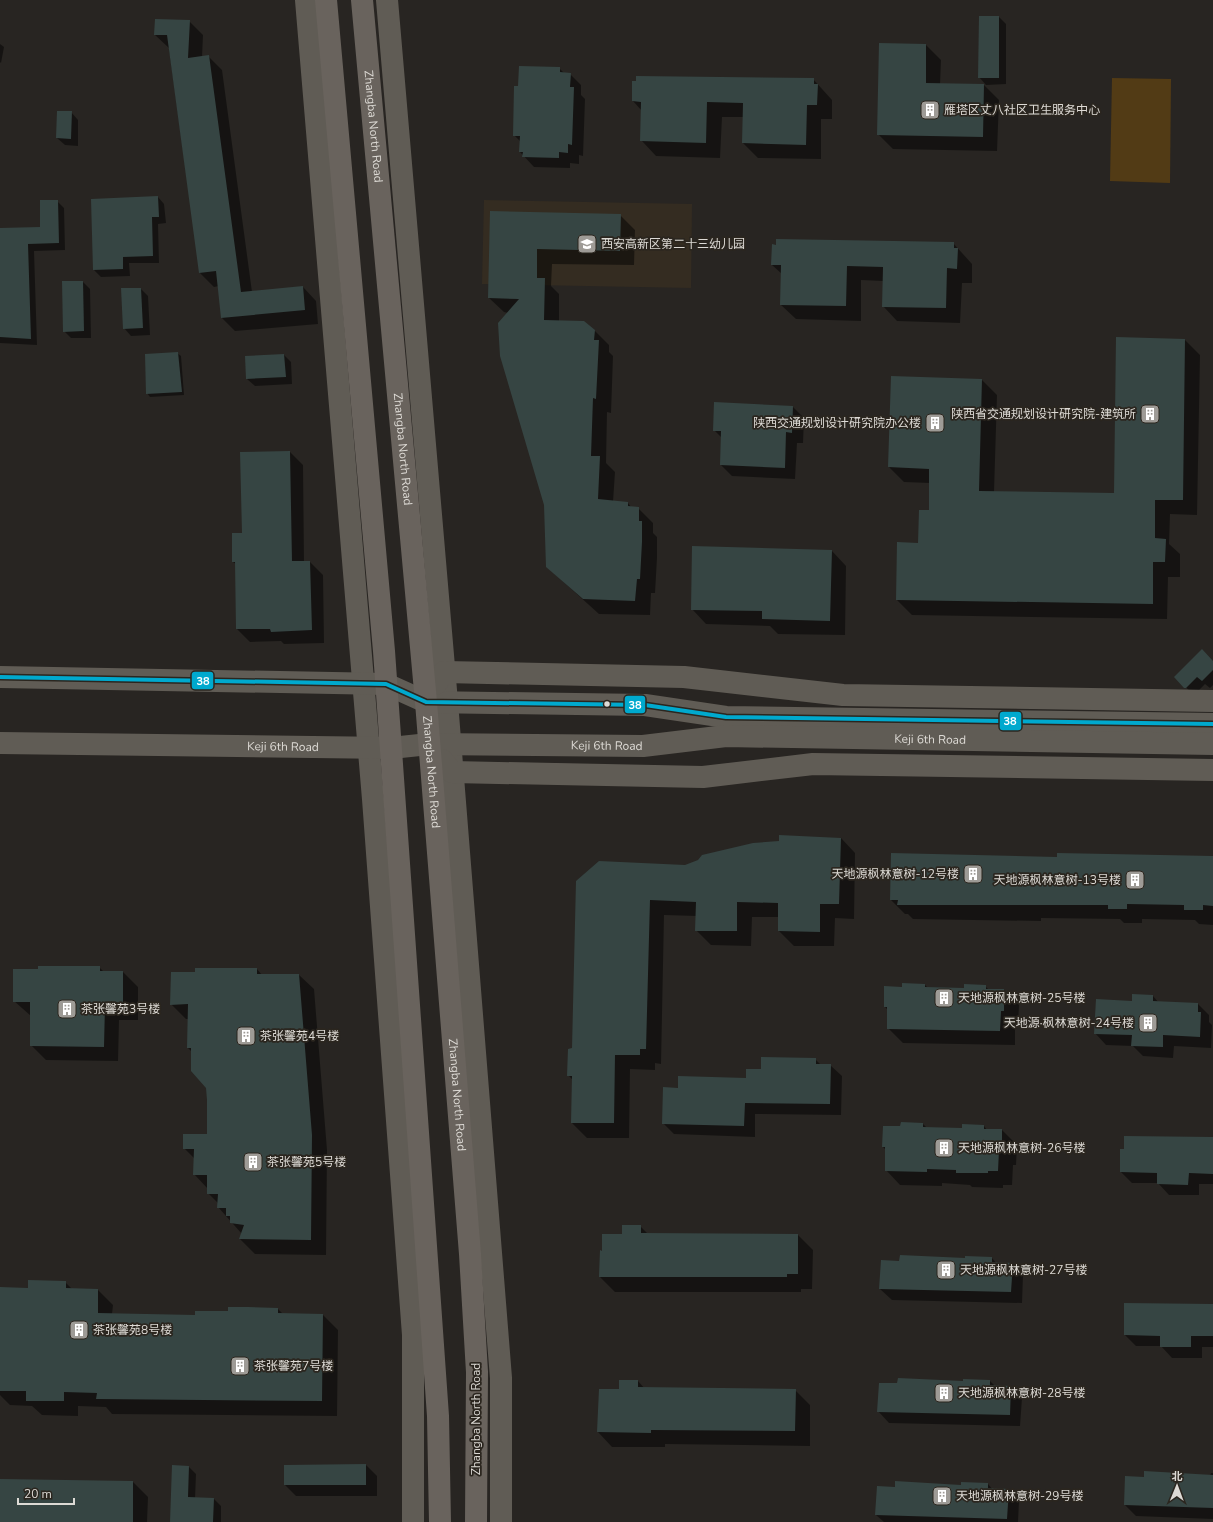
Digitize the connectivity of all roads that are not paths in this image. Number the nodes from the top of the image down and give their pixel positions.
1 (306, 0) edge
2 (326, 0) edge
3 (362, 0) edge
4 (387, 0) edge
5 (444, 672) junction
6 (0, 677) edge
7 (363, 684) junction
8 (386, 684) junction
9 (1213, 701) edge
10 (436, 702) junction
11 (1213, 724) edge
12 (0, 744) edge
13 (439, 744) junction
14 (1213, 744) edge
15 (368, 748) junction
16 (391, 748) junction
17 (1213, 770) edge
18 (452, 772) junction
19 (413, 1522) edge
20 (440, 1522) edge
21 (476, 1522) edge
22 (501, 1522) edge

1 - 7 main road
2 - 8 main road
3 - 10 main road, Zhangba North Road
4 - 5 main road
5 - 9 main road
5 - 10 main road
6 - 7 main road, Keji 6th Road
7 - 8 main road, Keji 6th Road
7 - 15 main road
8 - 10 main road, Keji 6th Road
8 - 16 main road
10 - 11 main road, Keji 6th Road
10 - 13 main road, Zhangba North Road
12 - 15 main road, Keji 6th Road
13 - 14 main road, Keji 6th Road
13 - 16 main road, Keji 6th Road
13 - 18 main road
13 - 21 main road, Zhangba North Road
15 - 16 main road, Keji 6th Road
15 - 19 main road
16 - 20 main road
17 - 18 main road
18 - 22 main road

